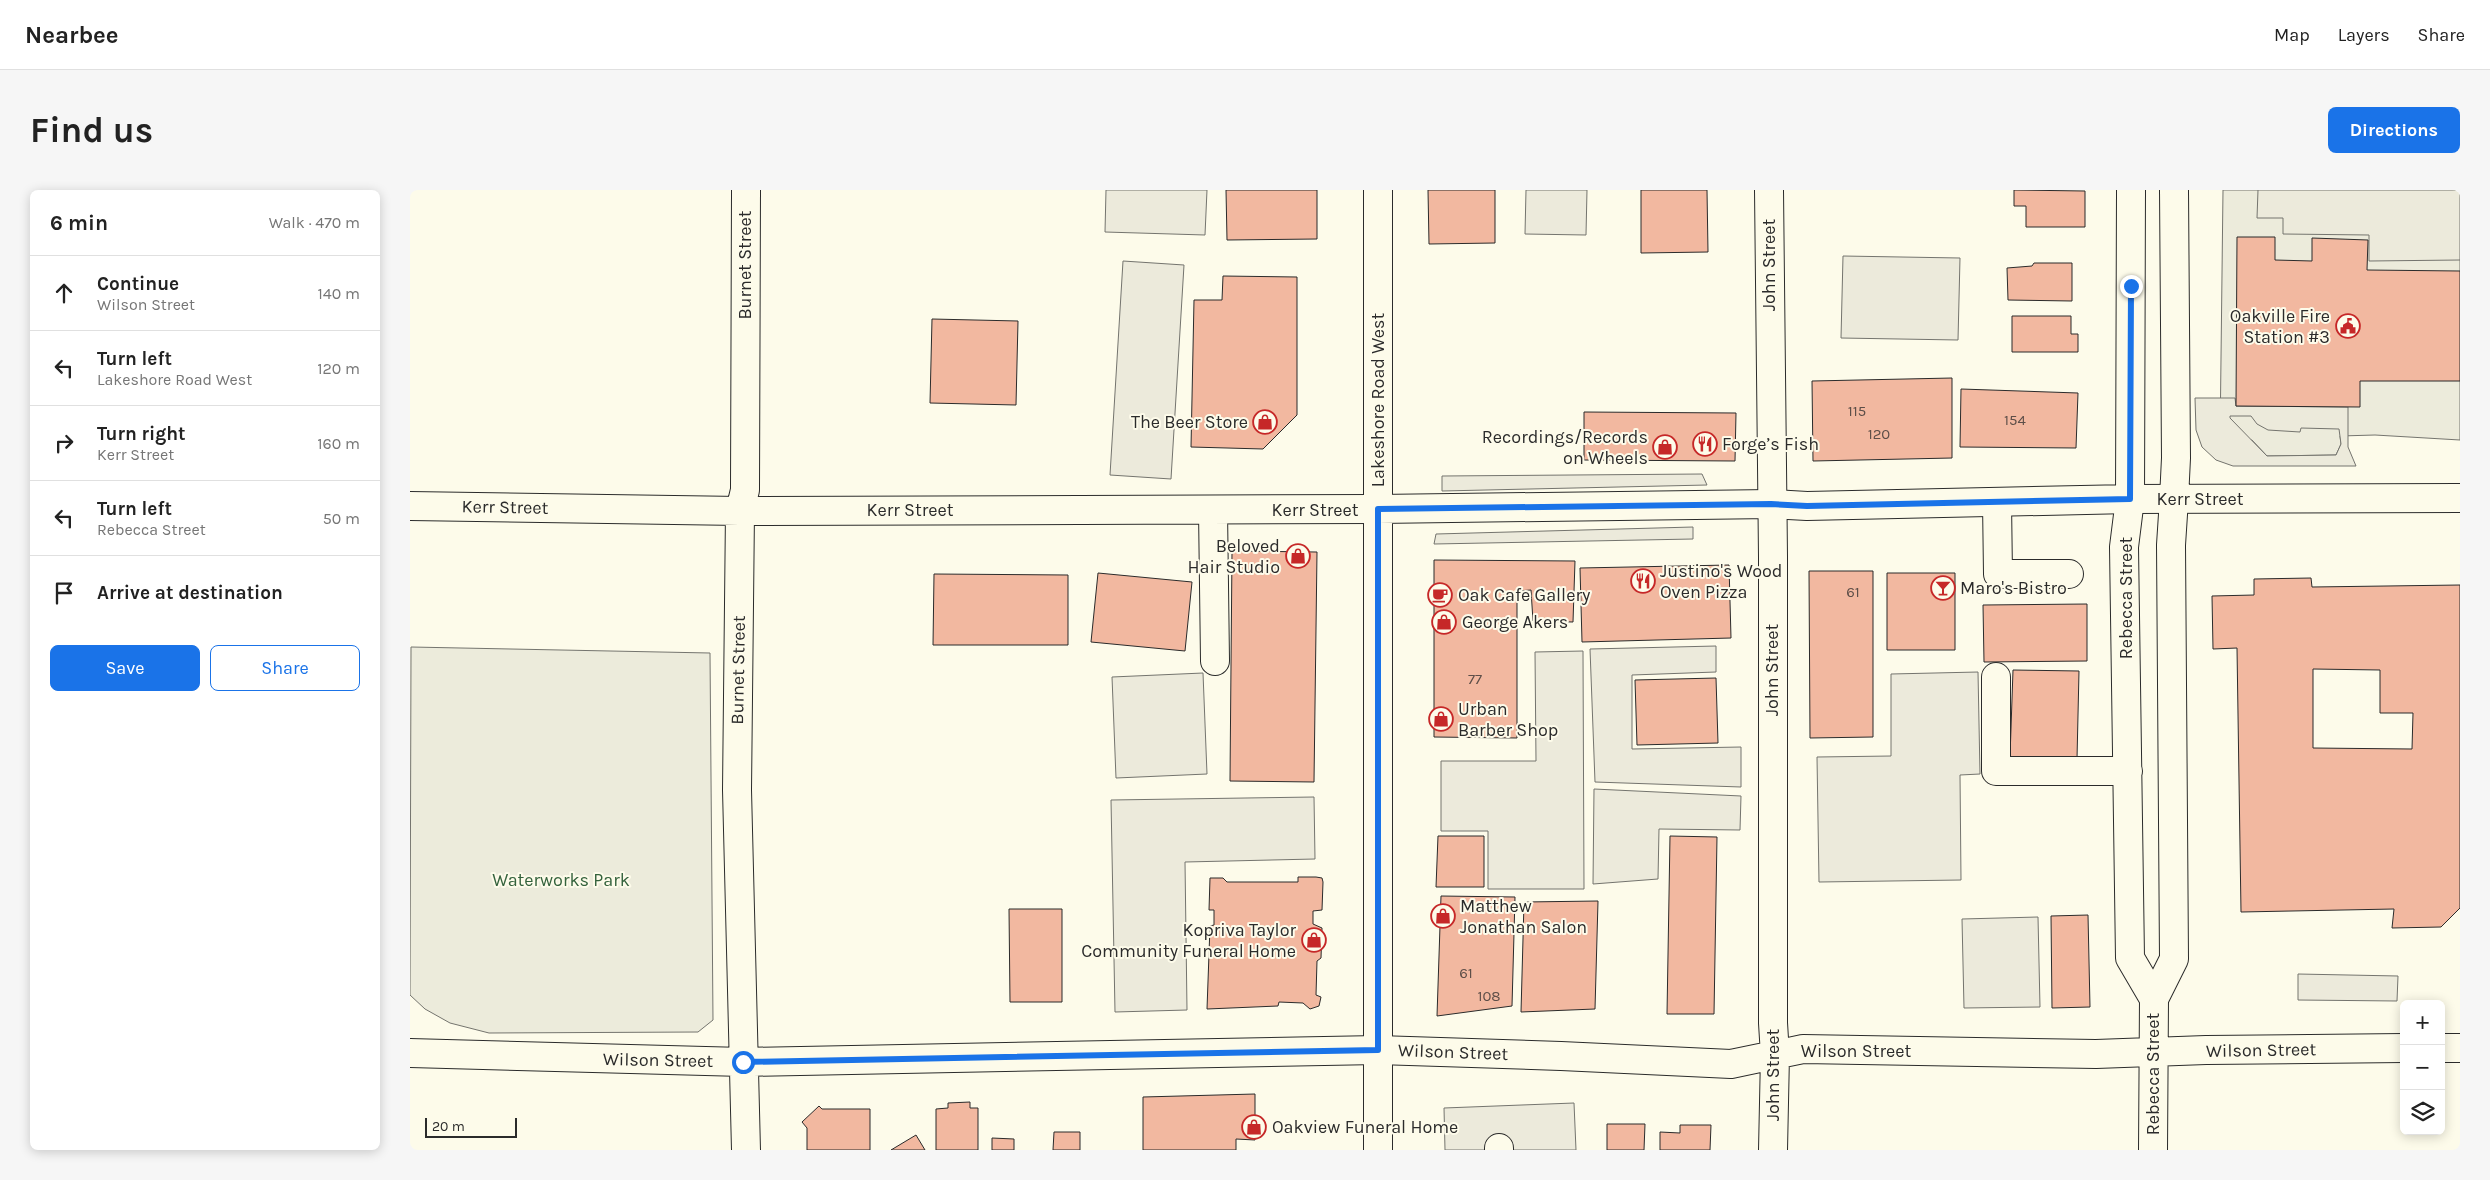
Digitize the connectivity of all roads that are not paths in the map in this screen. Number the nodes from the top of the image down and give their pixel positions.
1 (746, 190) edge
2 (1378, 190) edge
3 (1769, 190) edge
4 (2131, 190) edge
5 (2174, 190) edge
6 (2460, 498) edge
7 (2130, 499) junction
8 (2174, 499) junction
9 (1997, 502) junction
10 (1771, 504) junction
11 (410, 506) edge
12 (1378, 509) junction
13 (1213, 510) junction
14 (740, 511) junction
15 (2068, 574) dead end
16 (1216, 662) dead end
17 (1996, 677) dead end
18 (2128, 771) junction
19 (2154, 999) junction
20 (416, 1047) edge
21 (2400, 1048) edge
22 (2445, 1048) edge
23 (2460, 1048) edge
24 (1378, 1050) junction
25 (2154, 1052) junction
26 (1775, 1055) junction
27 (743, 1062) junction
28 (746, 1150) edge
29 (1378, 1150) edge
30 (1773, 1150) edge
31 (2153, 1150) edge

1 - 14 street, Burnet Street
2 - 12 street, Lakeshore Road West
3 - 10 street, John Street
4 - 7 street, Rebecca Street
5 - 8 street, Rebecca Street
6 - 8 street, Kerr Street
7 - 8 street, Kerr Street
7 - 9 street, Kerr Street
7 - 18 street, Rebecca Street
8 - 19 street, Rebecca Street
9 - 10 street, Kerr Street
9 - 15 street
10 - 12 street, Kerr Street
10 - 26 street, John Street
11 - 14 street, Kerr Street
12 - 13 street, Kerr Street
12 - 24 street, Lakeshore Road West
13 - 14 street, Kerr Street
13 - 16 street
14 - 27 street, Burnet Street
17 - 18 street
18 - 19 street, Rebecca Street
19 - 25 street, Rebecca Street
20 - 27 street, Wilson Street
21 - 25 street, Wilson Street
22 - 23 street
24 - 26 street, Wilson Street
24 - 27 street, Wilson Street
24 - 29 street, Lakeshore Road West
25 - 26 street, Wilson Street
25 - 31 street, Rebecca Street
26 - 30 street, John Street
27 - 28 street, Burnet Street

